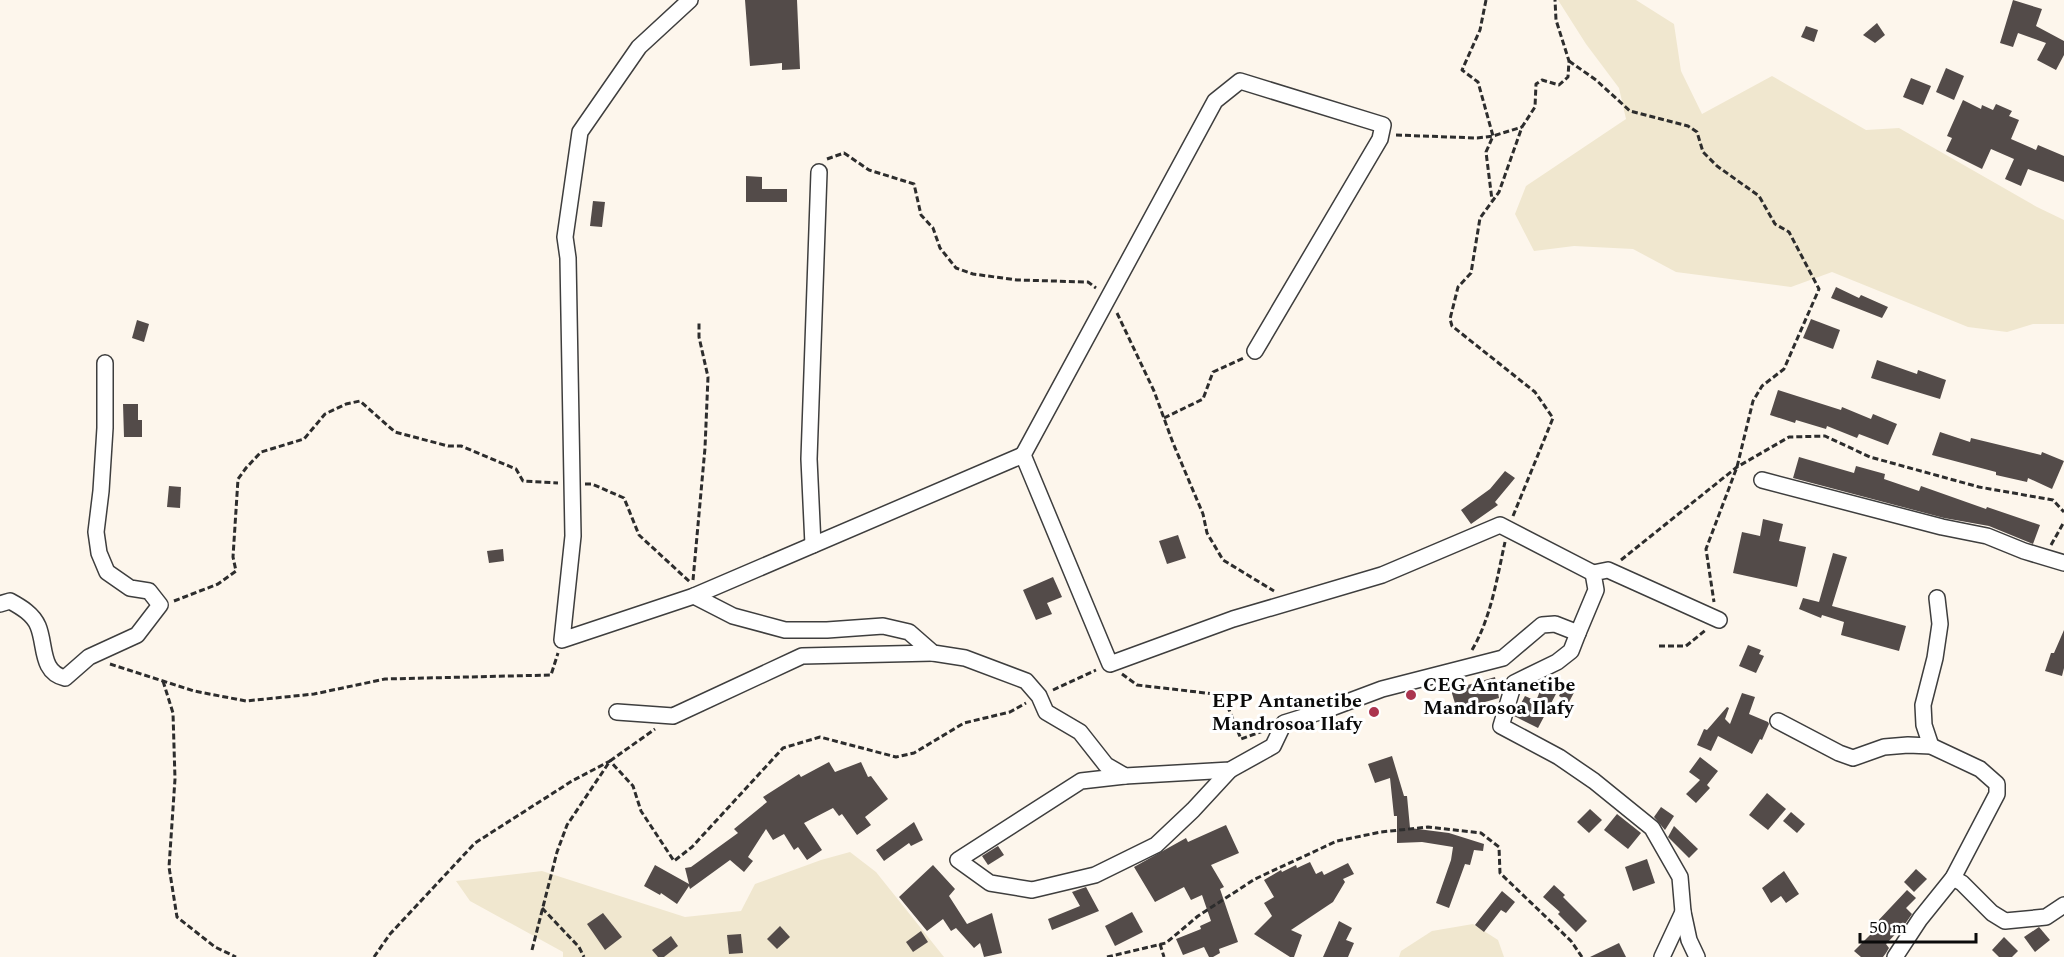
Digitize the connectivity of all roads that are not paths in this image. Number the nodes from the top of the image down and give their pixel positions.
1 (690, 0) edge
2 (819, 172) dead end
3 (1255, 351) road end
4 (105, 363) dead end
5 (1023, 455) junction
6 (1762, 480) dead end
7 (813, 545) junction
8 (2064, 563) edge
9 (1593, 573) junction
10 (694, 596) junction
11 (1937, 598) dead end
12 (0, 604) edge
13 (1719, 620) road end
14 (1578, 633) junction
15 (933, 653) junction
16 (617, 712) dead end
17 (1778, 722) dead end
18 (1931, 746) junction
19 (1230, 770) junction
20 (1125, 776) junction
21 (1953, 878) junction
22 (2064, 905) edge
23 (1683, 912) junction
24 (1662, 957) edge
25 (1697, 957) edge
26 (1895, 957) edge

1 - 10 street
2 - 7 street
3 - 5 street
4 - 12 street
5 - 7 street
5 - 9 street
6 - 8 street
7 - 10 street
9 - 13 street
9 - 14 street
10 - 15 street
11 - 18 street
14 - 19 street
14 - 23 street
15 - 16 street
15 - 20 street
17 - 18 street
18 - 21 street
19 - 20 street
19 - 20 street
21 - 22 street
21 - 26 street
23 - 24 street
23 - 25 street

